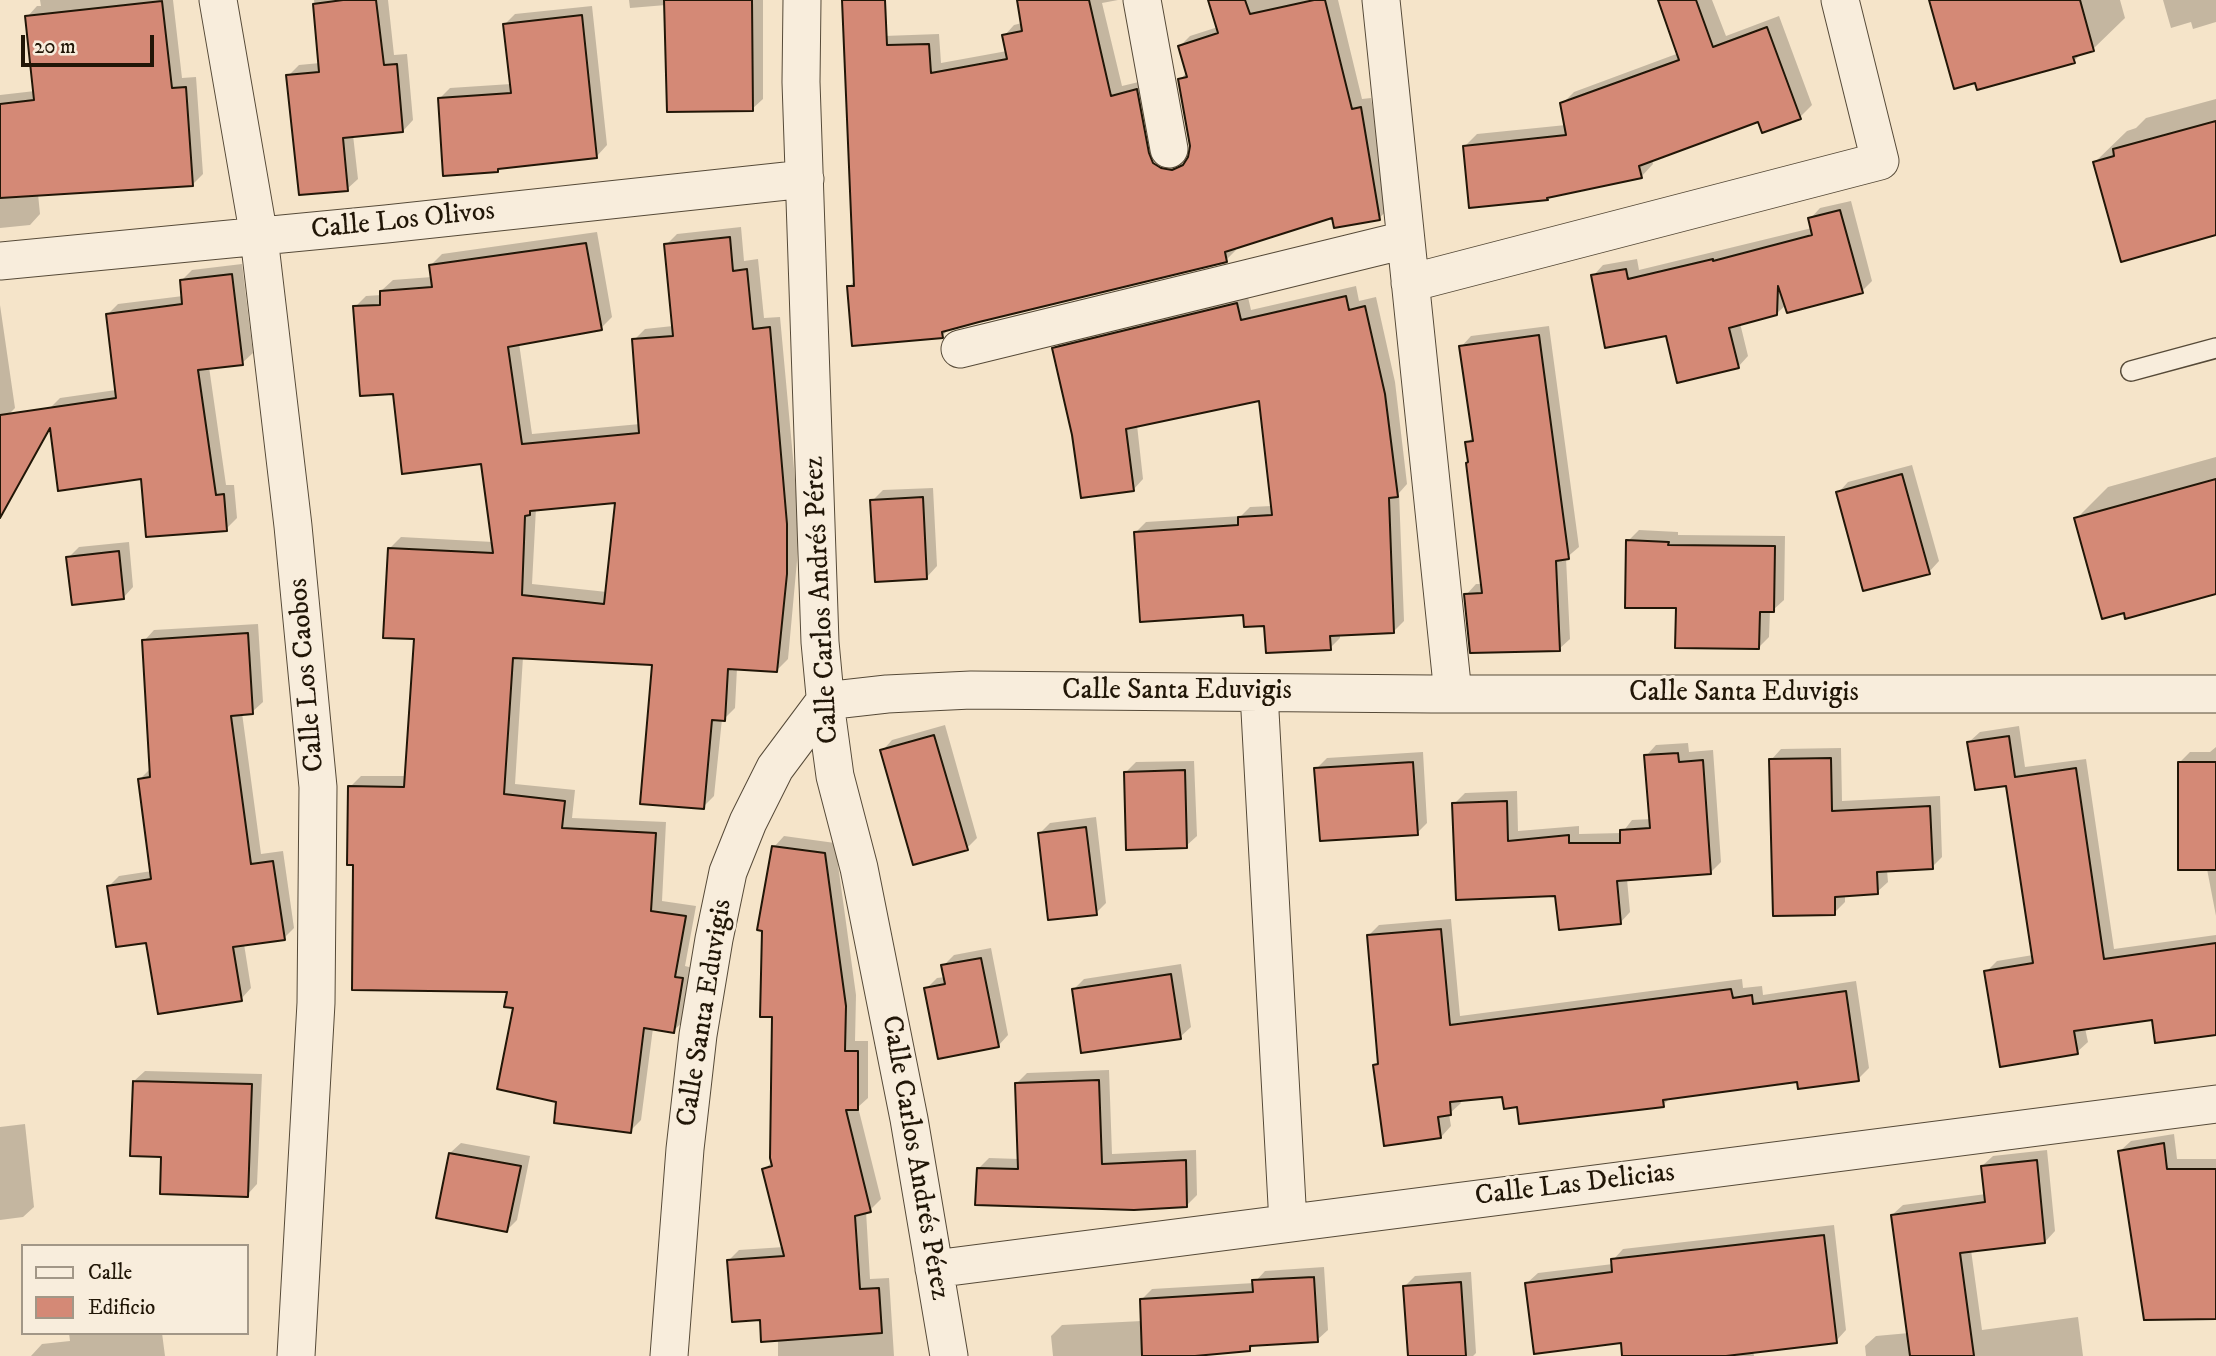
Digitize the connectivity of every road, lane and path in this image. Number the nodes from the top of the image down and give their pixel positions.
1 (218, 0) edge
2 (802, 0) edge
3 (1142, 0) edge
4 (1381, 0) edge
5 (1840, 0) edge
6 (1169, 149) dead end
7 (805, 179) junction
8 (260, 237) junction
9 (1405, 240) junction
10 (0, 261) edge
11 (1410, 283) junction
12 (2216, 348) edge
13 (960, 349) dead end
14 (2131, 371) dead end
15 (1259, 693) junction
16 (1453, 694) junction
17 (2216, 694) edge
18 (825, 701) junction
19 (2216, 1104) edge
20 (1288, 1223) junction
21 (934, 1269) junction
22 (296, 1356) edge
23 (669, 1356) edge
24 (949, 1356) edge

1 - 8 street, Calle Los Caobos
2 - 7 street, Calle Carlos Andrés Pérez
3 - 6 street
4 - 9 street
5 - 11 street
7 - 8 street, Calle Los Olivos
7 - 18 street, Calle Carlos Andrés Pérez
8 - 10 street, Calle Los Olivos
8 - 22 street, Calle Los Caobos
9 - 11 street
9 - 13 street
11 - 16 street
12 - 14 lane
15 - 16 street, Calle Santa Eduvigis
15 - 18 street, Calle Santa Eduvigis
15 - 20 street
16 - 17 street, Calle Santa Eduvigis
18 - 21 street, Calle Carlos Andrés Pérez
18 - 23 street, Calle Santa Eduvigis
19 - 20 street, Calle Las Delicias
20 - 21 street, Calle Las Delicias
21 - 24 street, Calle Carlos Andrés Pérez

